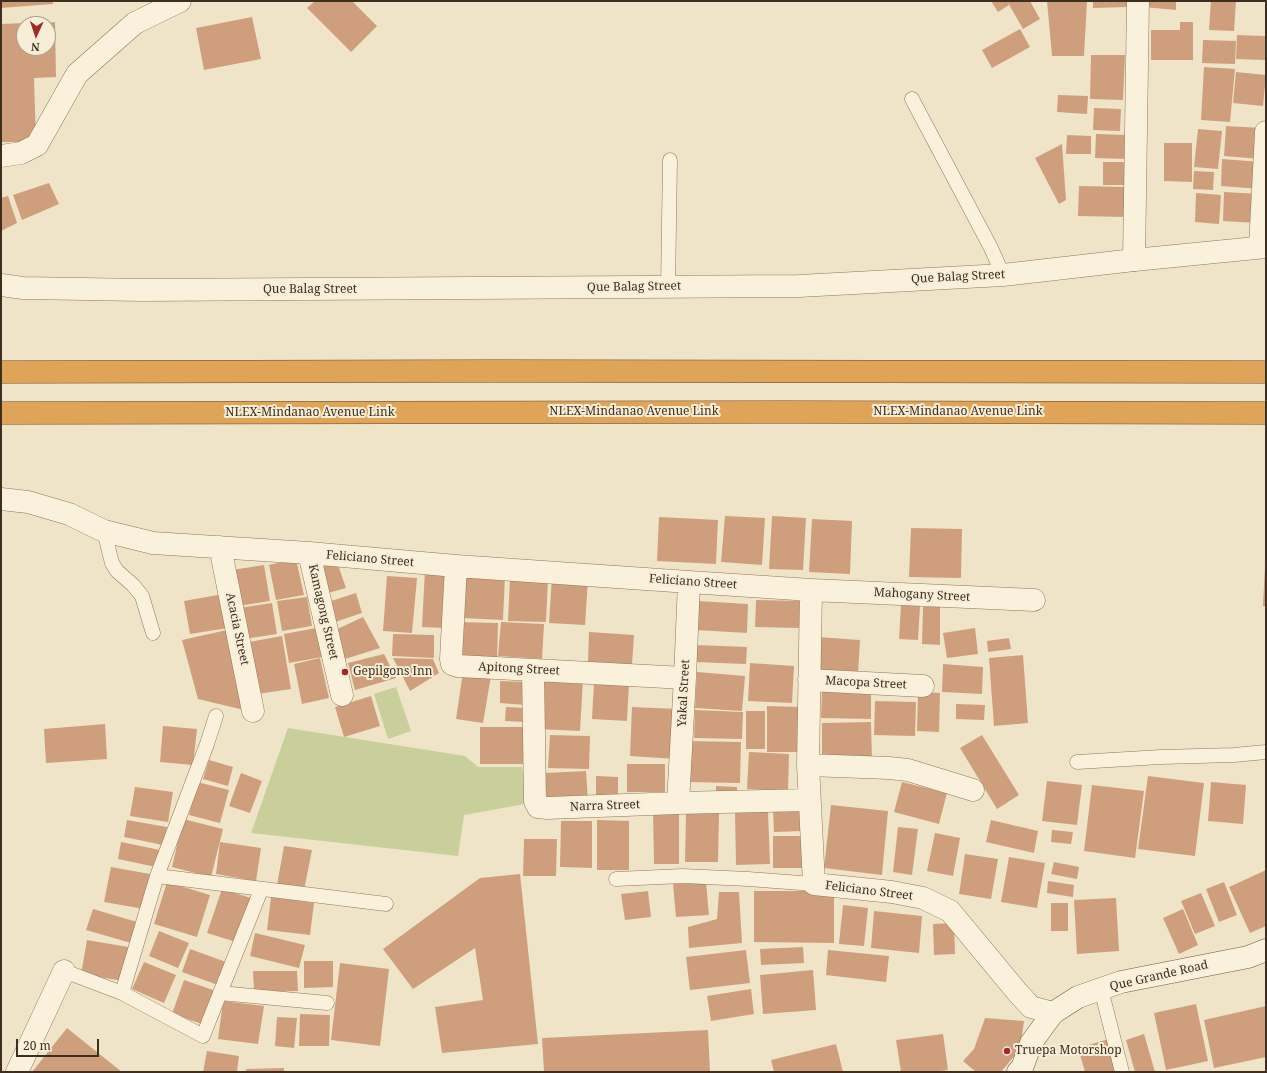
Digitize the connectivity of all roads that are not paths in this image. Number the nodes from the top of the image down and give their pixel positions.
1 (180, 1) edge
2 (1138, 1) edge
3 (912, 99) dead end
4 (1266, 132) edge
5 (1, 156) edge
6 (670, 160) dead end
7 (1263, 247) edge
8 (1134, 260) junction
9 (1003, 275) junction
10 (1, 285) edge
11 (668, 287) junction
12 (1, 372) edge
13 (1266, 372) edge
14 (1, 413) edge
15 (1266, 413) edge
16 (1, 499) edge
17 (104, 530) junction
18 (220, 547) junction
19 (309, 553) junction
20 (456, 566) junction
21 (689, 582) junction
22 (811, 590) junction
23 (1034, 600) dead end
24 (153, 633) dead end
25 (533, 670) junction
26 (685, 678) junction
27 (809, 680) junction
28 (923, 686) dead end
29 (342, 695) dead end
30 (253, 711) dead end
31 (216, 716) dead end
32 (1266, 752) edge
33 (1077, 762) dead end
34 (808, 765) junction
35 (974, 790) dead end
36 (809, 800) junction
37 (678, 803) junction
38 (157, 876) junction
39 (616, 879) dead end
40 (814, 884) junction
41 (261, 890) junction
42 (386, 904) dead end
43 (1266, 950) edge
44 (64, 971) joint
45 (1101, 989) junction
46 (220, 992) junction
47 (122, 993) junction
48 (327, 1003) dead end
49 (1053, 1014) junction
50 (1024, 1071) edge
51 (17, 1072) edge
52 (1122, 1072) edge

1 - 5 street
2 - 8 street
3 - 9 lane
4 - 7 street
6 - 11 lane
7 - 8 street, Que Balag Street
8 - 9 street, Que Balag Street
9 - 11 street, Que Balag Street
10 - 11 street, Que Balag Street
12 - 13 highway
14 - 15 highway, NLEX-Mindanao Avenue Link
16 - 17 street, Feliciano Street
17 - 18 street, Feliciano Street
17 - 24 lane
18 - 19 street, Feliciano Street
18 - 30 street, Acacia Street
19 - 20 street, Feliciano Street
19 - 29 street, Kamagong Street
20 - 21 street, Feliciano Street
20 - 25 street, Apitong Street
21 - 22 street, Feliciano Street
21 - 26 street, Yakal Street
22 - 23 street, Mahogany Street
22 - 27 street, Feliciano Street
25 - 26 street, Apitong Street
25 - 37 street, Narra Street
26 - 37 street, Yakal Street
27 - 28 street, Macopa Street
27 - 34 street, Feliciano Street
31 - 38 lane
32 - 33 lane
34 - 35 street
34 - 36 street, Feliciano Street
36 - 37 street, Narra Street
36 - 40 street, Feliciano Street
38 - 41 lane
38 - 47 lane
39 - 40 lane
40 - 49 street, Feliciano Street
41 - 42 lane
41 - 46 lane
43 - 45 street, Que Grande Road
44 - 47 lane
44 - 51 street
45 - 49 street, Que Grande Road
45 - 52 lane
46 - 47 lane
46 - 48 lane
49 - 50 street, Que Grande Road

